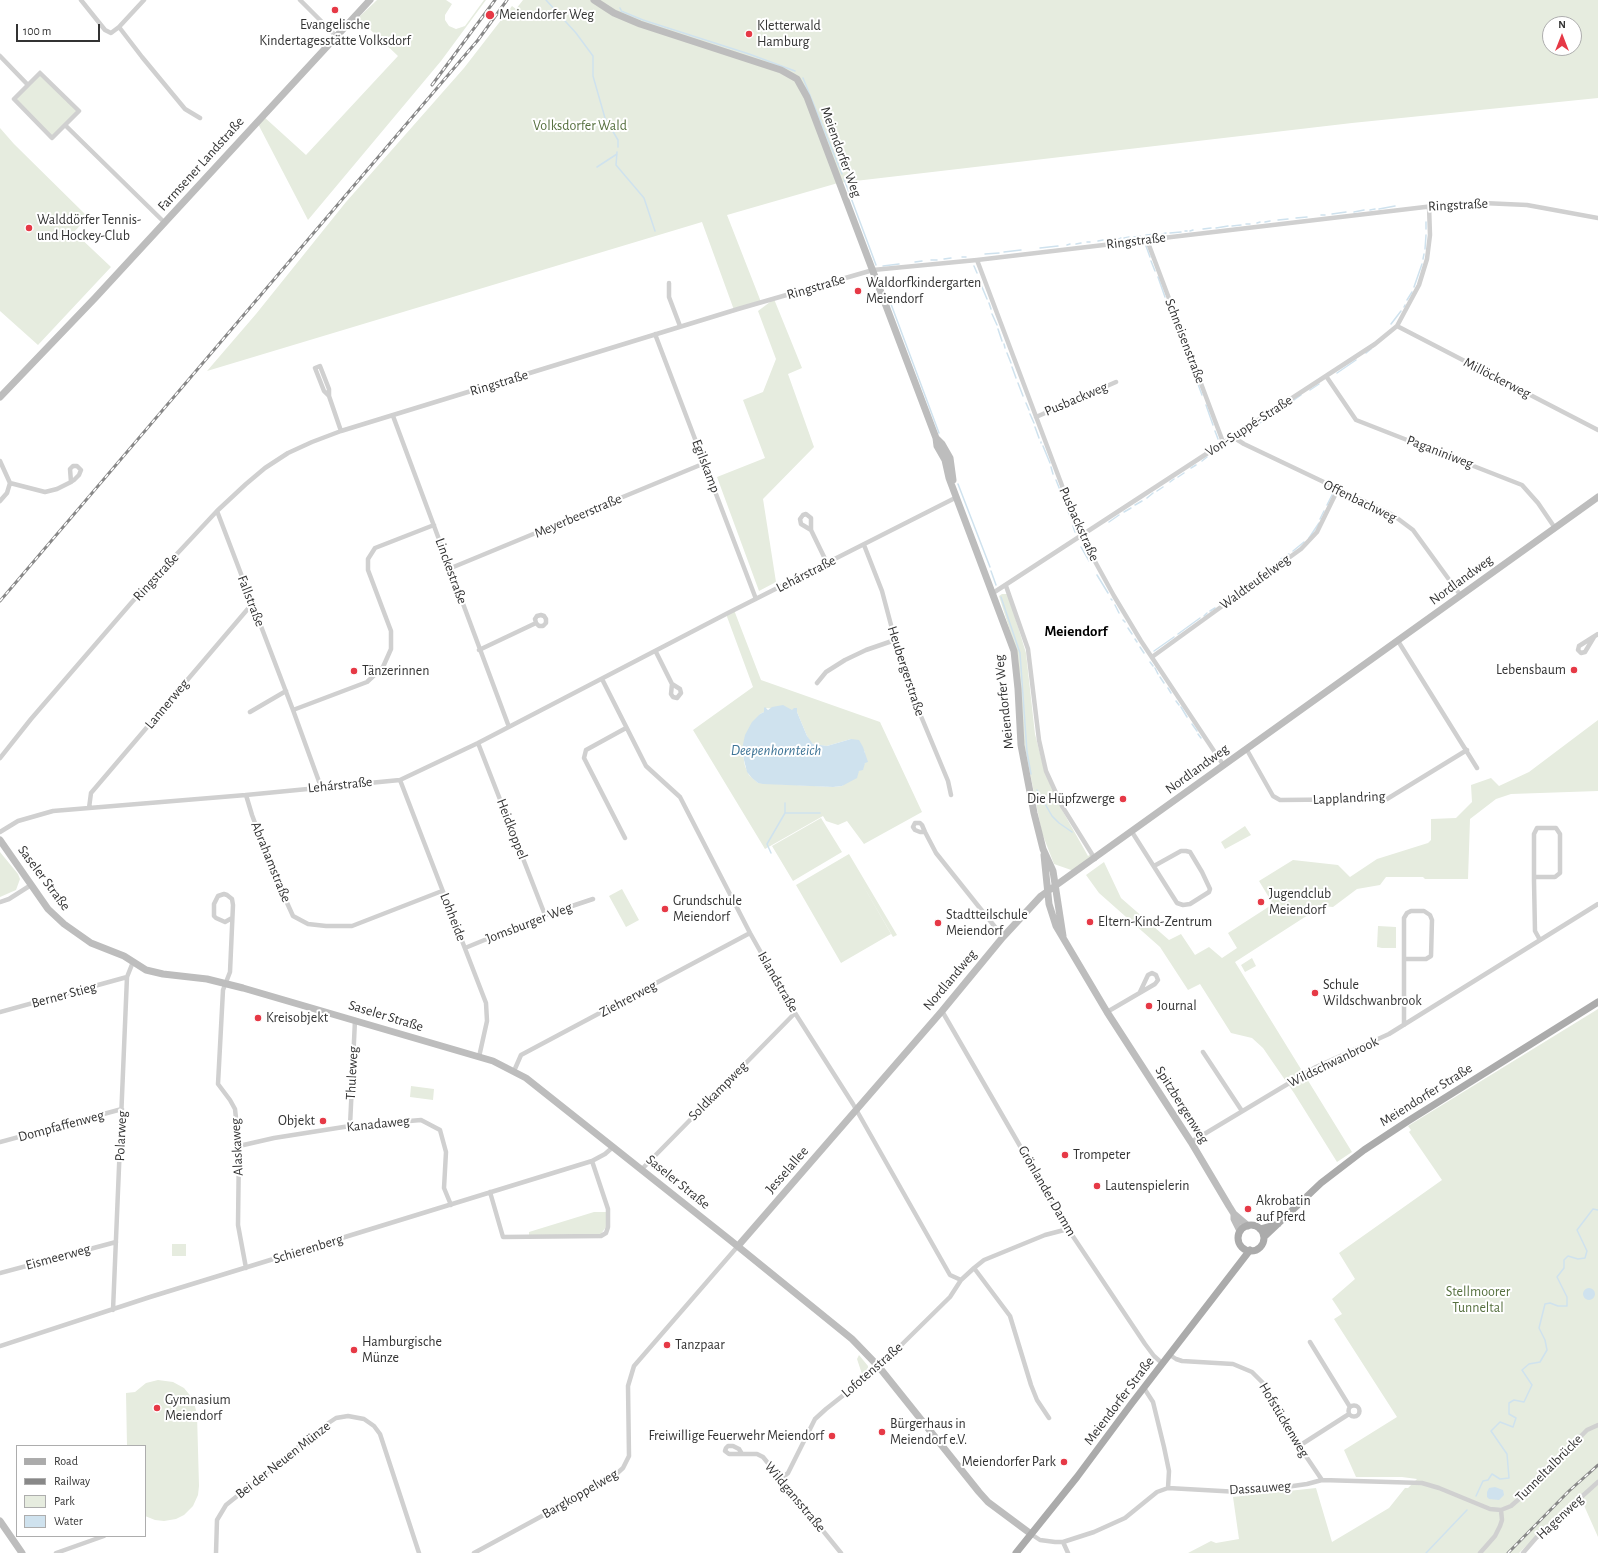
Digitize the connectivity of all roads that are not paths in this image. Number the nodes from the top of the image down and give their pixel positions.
1 (81, 0) edge
2 (144, 0) edge
3 (300, 0) edge
4 (370, 0) edge
5 (594, 0) edge
6 (120, 27) junction
7 (336, 36) junction
8 (0, 56) edge
9 (28, 85) junction
10 (200, 118) dead end
11 (65, 125) junction
12 (1429, 206) junction
13 (1598, 218) edge
14 (165, 223) junction
15 (1147, 240) junction
16 (977, 260) junction
17 (873, 270) junction
18 (669, 283) dead end
19 (680, 326) junction
20 (1397, 326) junction
21 (656, 334) junction
22 (1326, 376) junction
23 (1116, 382) dead end
24 (1, 396) edge
25 (329, 396) junction
26 (393, 416) junction
27 (1036, 417) junction
28 (1598, 430) edge
29 (341, 431) junction
30 (1233, 437) junction
31 (1223, 442) junction
32 (0, 461) edge
33 (705, 463) junction
34 (72, 482) dead end
35 (10, 483) junction
36 (1338, 489) junction
37 (1598, 496) edge
38 (957, 497) junction
39 (0, 501) edge
40 (217, 511) junction
41 (434, 525) junction
42 (1555, 528) junction
43 (811, 530) dead end
44 (1081, 536) junction
45 (864, 545) junction
46 (827, 563) junction
47 (451, 568) junction
48 (1006, 586) junction
49 (993, 594) junction
50 (1461, 596) junction
51 (756, 599) junction
52 (252, 604) junction
53 (536, 623) dead end
54 (895, 640) junction
55 (1398, 641) junction
56 (479, 650) junction
57 (656, 652) junction
58 (1152, 657) junction
59 (602, 679) junction
60 (817, 683) dead end
61 (672, 684) dead end
62 (286, 691) junction
63 (294, 710) junction
64 (250, 712) dead end
65 (509, 727) junction
66 (626, 728) junction
67 (478, 743) junction
68 (1247, 750) junction
69 (1467, 750) junction
70 (0, 758) edge
71 (1224, 766) junction
72 (1477, 768) dead end
73 (400, 780) junction
74 (321, 787) junction
75 (246, 795) junction
76 (951, 795) dead end
77 (90, 808) junction
78 (0, 832) edge
79 (925, 832) dead end
80 (1132, 832) junction
81 (624, 838) dead end
82 (0, 840) edge
83 (1043, 849) junction
84 (1095, 859) junction
85 (1154, 866) junction
86 (1534, 877) junction
87 (31, 885) junction
88 (1055, 887) junction
89 (442, 891) junction
90 (1047, 892) junction
91 (593, 899) dead end
92 (0, 902) edge
93 (1598, 904) edge
94 (545, 915) junction
95 (232, 918) junction
96 (750, 933) junction
97 (1063, 936) junction
98 (1003, 937) junction
99 (1540, 940) junction
100 (465, 948) junction
101 (1404, 960) junction
102 (133, 962) junction
103 (127, 978) junction
104 (225, 983) junction
105 (1140, 992) dead end
106 (1598, 1002) edge
107 (942, 1011) junction
108 (0, 1012) edge
109 (1107, 1012) junction
110 (795, 1013) junction
111 (355, 1020) junction
112 (1404, 1025) junction
113 (1203, 1052) dead end
114 (479, 1057) junction
115 (514, 1071) junction
116 (122, 1109) junction
117 (856, 1110) junction
118 (1242, 1111) junction
119 (350, 1126) junction
120 (0, 1142) edge
121 (1191, 1142) junction
122 (239, 1146) junction
123 (613, 1147) junction
124 (592, 1161) junction
125 (641, 1170) junction
126 (490, 1192) junction
127 (451, 1205) junction
128 (1234, 1214) junction
129 (1278, 1224) junction
130 (1248, 1226) junction
131 (1068, 1229) junction
132 (1260, 1229) junction
133 (1240, 1232) junction
134 (1264, 1237) junction
135 (116, 1242) junction
136 (738, 1246) junction
137 (1243, 1247) junction
138 (1250, 1250) junction
139 (1240, 1262) junction
140 (246, 1268) junction
141 (974, 1268) junction
142 (0, 1272) edge
143 (961, 1280) junction
144 (113, 1310) junction
145 (1310, 1342) dead end
146 (0, 1346) edge
147 (1170, 1355) junction
148 (1163, 1364) junction
149 (879, 1367) junction
150 (1144, 1388) junction
151 (1350, 1407) junction
152 (1349, 1414) junction
153 (1049, 1418) dead end
154 (1598, 1425) edge
155 (1299, 1446) junction
156 (742, 1454) dead end
157 (781, 1479) junction
158 (1322, 1480) junction
159 (1598, 1482) edge
160 (1168, 1488) junction
161 (1501, 1510) junction
162 (0, 1521) edge
163 (1031, 1534) junction
164 (101, 1537) edge
165 (1063, 1542) junction
166 (22, 1553) edge
167 (56, 1553) edge
168 (216, 1553) edge
169 (419, 1553) edge
170 (474, 1553) edge
171 (841, 1553) edge
172 (1016, 1553) edge
173 (1068, 1553) edge
174 (1480, 1553) edge
175 (1523, 1553) edge

1 - 6 street
2 - 6 street
3 - 7 street
4 - 7 street, Farmsener Landstraße
5 - 17 street, Meiendorfer Weg
6 - 10 street
7 - 14 street, Farmsener Landstraße
8 - 9 street
9 - 11 street
9 - 11 street
11 - 14 street
12 - 13 street, Ringstraße
12 - 15 street, Ringstraße
12 - 20 street, Von-Suppé-Straße
14 - 24 street, Farmsener Landstraße
15 - 16 street, Ringstraße
15 - 31 street, Schneisenstraße
16 - 17 street, Ringstraße
16 - 27 street, Pusbackstraße
17 - 19 street, Ringstraße
17 - 38 street, Meiendorfer Weg
18 - 19 street
19 - 21 street, Ringstraße
20 - 22 street, Von-Suppé-Straße
20 - 28 street, Millöckerweg
21 - 26 street, Ringstraße
21 - 33 street, Egilskamp
22 - 30 street, Von-Suppé-Straße
22 - 42 street, Paganiniweg
23 - 27 street, Pusbackweg
25 - 25 street
25 - 29 street
26 - 29 street, Ringstraße
26 - 41 street, Linckestraße
27 - 44 street, Pusbackstraße
29 - 40 street, Ringstraße
30 - 31 street, Von-Suppé-Straße
30 - 36 street, Offenbachweg
31 - 44 street, Von-Suppé-Straße
32 - 35 street
33 - 47 street, Meyerbeerstraße
33 - 51 street, Egilskamp
34 - 35 street
35 - 39 street
36 - 50 street, Offenbachweg
36 - 58 street, Waldteufelweg
37 - 42 street, Nordlandweg
38 - 45 street, Lehárstraße
38 - 49 street, Meiendorfer Weg
40 - 52 street, Fallstraße
40 - 70 street, Ringstraße
41 - 47 street, Linckestraße
41 - 63 street
42 - 50 street, Nordlandweg
43 - 46 street
44 - 48 street, Von-Suppé-Straße
44 - 58 street, Pusbackstraße
45 - 46 street, Lehárstraße
45 - 54 street, Heubergerstraße
46 - 51 street, Lehárstraße
47 - 56 street, Linckestraße
48 - 49 street, Von-Suppé-Straße
48 - 84 street, Meiendorfer Weg
49 - 83 street, Meiendorfer Weg
50 - 55 street, Nordlandweg
51 - 57 street, Lehárstraße
52 - 62 street, Fallstraße
52 - 77 street, Lannerweg
53 - 56 street
54 - 60 street
54 - 76 street, Heubergerstraße
55 - 68 street, Nordlandweg
55 - 69 street
56 - 65 street, Linckestraße
57 - 59 street, Lehárstraße
57 - 61 street
58 - 71 street, Pusbackstraße
59 - 65 street, Lehárstraße
59 - 66 street, Islandstraße
62 - 63 street, Fallstraße
62 - 64 street
63 - 74 street, Fallstraße
65 - 67 street, Lehárstraße
66 - 81 street
66 - 96 street, Islandstraße
67 - 73 street, Lehárstraße
67 - 94 street, Heidkoppel
68 - 69 street, Lapplandring
68 - 71 street, Nordlandweg
69 - 72 street
71 - 80 street, Nordlandweg
73 - 74 street, Lehárstraße
73 - 89 street, Lohheide
74 - 75 street, Lehárstraße
75 - 77 street, Lehárstraße
75 - 89 street, Abrahamstraße
77 - 78 street, Lehárstraße
79 - 98 street
80 - 84 street, Nordlandweg
80 - 85 street
82 - 87 street, Saseler Straße
83 - 88 street, Spitzbergenweg
83 - 90 street, Spitzbergenweg
84 - 88 street, Nordlandweg
85 - 85 street
86 - 86 street
86 - 99 street
87 - 92 street
87 - 102 street, Saseler Straße
88 - 90 street, Nordlandweg
88 - 97 street, Spitzbergenweg
89 - 100 street, Lohheide
90 - 97 street, Spitzbergenweg
90 - 98 street, Nordlandweg
91 - 94 street, Jomsburger Weg
93 - 99 street, Wildschwanbrook
94 - 100 street, Jomsburger Weg
95 - 95 street
95 - 104 street
96 - 110 street, Islandstraße
96 - 115 street, Ziehrerweg
97 - 109 street, Spitzbergenweg
98 - 107 street, Nordlandweg
99 - 112 street, Wildschwanbrook
100 - 114 street, Lohheide
101 - 101 street
101 - 112 street
102 - 103 street, Polarweg
102 - 104 street, Saseler Straße
103 - 108 street, Berner Stieg
103 - 116 street, Polarweg
104 - 111 street, Saseler Straße
104 - 122 street, Alaskaweg
105 - 109 street
106 - 129 main road, Meiendorfer Straße
107 - 117 street, Nordlandweg
107 - 131 street, Grönlander Damm
109 - 121 street, Spitzbergenweg
110 - 117 street, Islandstraße
110 - 125 street, Soldkampweg
111 - 114 street, Saseler Straße
111 - 119 street, Thuleweg
112 - 118 street, Wildschwanbrook
113 - 118 street
114 - 115 street, Saseler Straße
115 - 123 street, Saseler Straße
116 - 120 street, Dompfaffenweg
116 - 135 street, Polarweg
117 - 136 street, Jesselallee
117 - 143 street, Islandstraße
118 - 121 street, Wildschwanbrook
119 - 122 street, Kanadaweg
119 - 127 street, Kanadaweg
121 - 128 street, Spitzbergenweg
122 - 140 street, Alaskaweg
123 - 124 street, Schierenberg
123 - 125 street, Saseler Straße
124 - 126 street, Schierenberg
124 - 126 street
125 - 136 street, Saseler Straße
126 - 127 street, Schierenberg
127 - 140 street, Schierenberg
128 - 130 street, Spitzbergenweg
128 - 133 street, Spitzbergenweg
129 - 132 main road, Meiendorfer Straße
129 - 134 main road, Meiendorfer Straße
130 - 132 main road, Meiendorfer Straße
130 - 133 main road
131 - 141 street, Lofotenstraße
131 - 148 street, Grönlander Damm
132 - 134 main road
133 - 137 main road, Meiendorfer Straße
134 - 138 main road, Meiendorfer Straße
135 - 142 street, Eismeerweg
135 - 144 street, Polarweg
136 - 149 street, Saseler Straße
136 - 170 street, Bargkoppelweg
137 - 138 main road
137 - 139 main road, Meiendorfer Straße
138 - 139 main road, Meiendorfer Straße
139 - 147 main road, Meiendorfer Straße
140 - 144 street, Schierenberg
141 - 143 street, Lofotenstraße
141 - 153 street
143 - 149 street, Lofotenstraße
144 - 146 street, Schierenberg
145 - 151 street
147 - 148 main road, Meiendorfer Straße
147 - 155 street, Hofstückenweg
148 - 150 main road, Meiendorfer Straße
149 - 157 street, Lofotenstraße
149 - 163 street, Saseler Straße
150 - 160 street
150 - 163 main road, Meiendorfer Straße
151 - 152 street
151 - 152 street
152 - 155 street
154 - 161 street, Tunneltalbrücke
155 - 158 street, Hofstückenweg
156 - 157 street, Wildgansstraße
157 - 171 street, Wildgansstraße
158 - 160 street, Dassauweg
158 - 161 street, Dassauweg
159 - 175 street, Hagenweg
160 - 165 street
161 - 174 street
162 - 166 street
163 - 165 street
163 - 172 main road, Meiendorfer Straße
164 - 167 street
165 - 173 street
168 - 169 street, Bei der Neuen Münze

